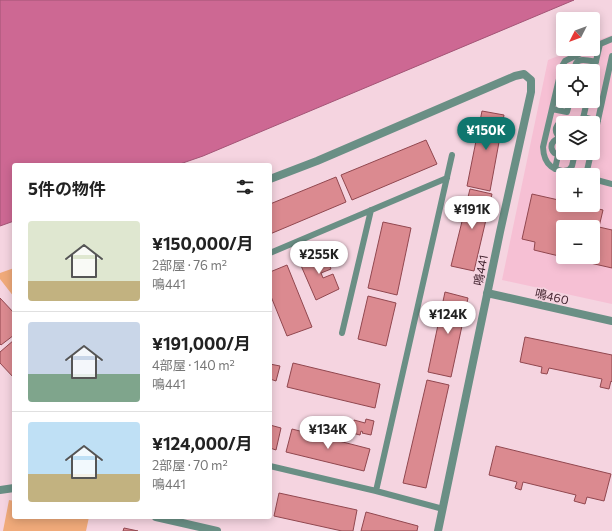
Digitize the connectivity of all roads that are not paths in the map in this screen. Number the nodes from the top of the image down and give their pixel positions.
1 (612, 39) edge
2 (600, 44) edge
3 (575, 56) edge
4 (597, 56) edge
5 (612, 56) edge
6 (596, 62) joint
7 (563, 64) edge
8 (576, 64) edge
9 (556, 97) edge
10 (568, 108) edge
11 (552, 109) junction
12 (599, 116) edge
13 (548, 126) junction
14 (556, 128) edge
15 (556, 140) edge
16 (556, 154) edge
17 (452, 155) dead end
18 (557, 160) edge
19 (555, 169) joint
20 (272, 178) edge
21 (447, 178) junction
22 (600, 181) edge
23 (612, 184) edge
24 (371, 210) junction
25 (272, 252) edge
26 (487, 294) junction
27 (612, 322) edge
28 (342, 333) dead end
29 (272, 466) edge
30 (12, 488) edge
31 (0, 490) edge
32 (376, 491) junction
33 (443, 509) junction
34 (165, 519) edge
35 (217, 531) edge
36 (438, 531) edge

1 - 2 lane
3 - 7 lane
4 - 6 lane
5 - 12 lane
6 - 8 lane
9 - 11 lane
10 - 11 lane
11 - 13 lane
13 - 14 lane
13 - 19 lane
15 - 16 lane
17 - 21 lane
18 - 19 lane
20 - 26 street, 鳴441
21 - 24 lane
21 - 32 lane
22 - 23 lane
24 - 25 lane
24 - 28 lane
26 - 27 street, 鳴460
26 - 33 street, 鳴441
29 - 32 lane
30 - 31 street
32 - 33 lane
33 - 36 street, 鳴441
34 - 35 street

